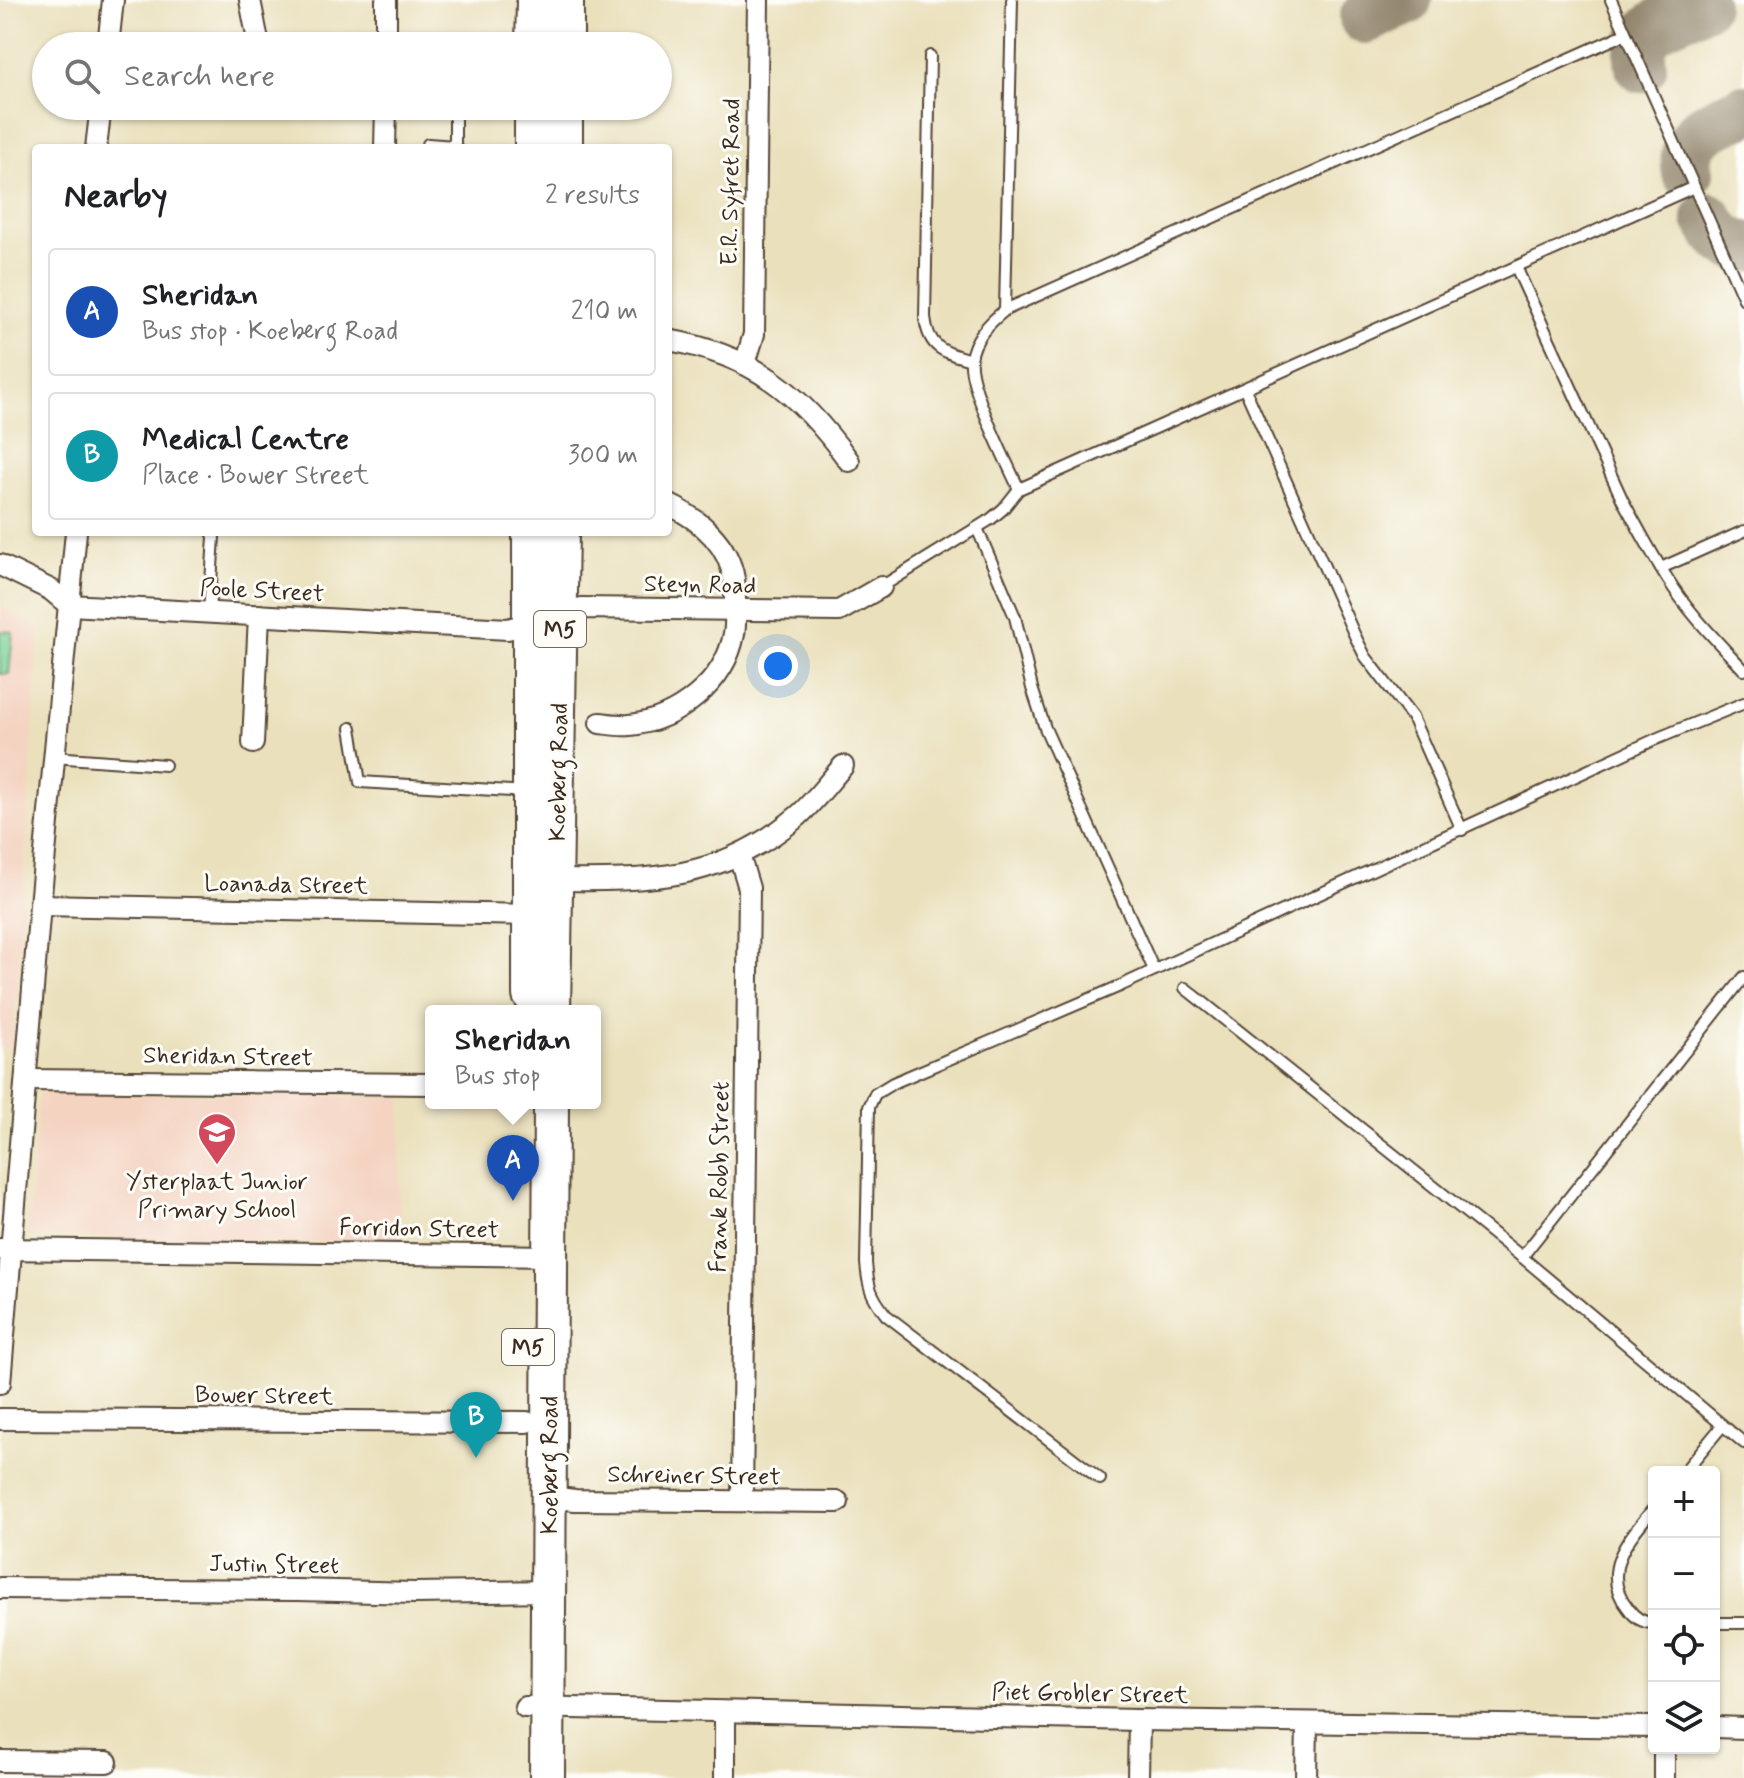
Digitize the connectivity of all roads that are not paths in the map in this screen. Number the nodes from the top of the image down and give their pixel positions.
1 (113, 0) edge
2 (250, 0) edge
3 (386, 0) edge
4 (534, 0) edge
5 (566, 0) edge
6 (758, 0) edge
7 (1012, 0) edge
8 (1611, 0) edge
9 (110, 32) edge
10 (256, 32) edge
11 (386, 32) edge
12 (533, 32) edge
13 (566, 32) edge
14 (1625, 34) junction
15 (930, 56) dead end
16 (99, 120) edge
17 (386, 120) edge
18 (455, 120) edge
19 (532, 120) edge
20 (565, 120) edge
21 (96, 144) edge
22 (385, 144) edge
23 (456, 144) edge
24 (532, 144) edge
25 (565, 144) edge
26 (1694, 187) junction
27 (1516, 267) junction
28 (1744, 299) edge
29 (1005, 310) junction
30 (672, 341) edge
31 (971, 360) junction
32 (745, 364) junction
33 (1245, 389) junction
34 (849, 461) dead end
35 (1019, 489) junction
36 (672, 506) edge
37 (977, 528) junction
38 (1744, 531) edge
39 (76, 536) edge
40 (214, 536) edge
41 (531, 536) edge
42 (560, 536) edge
43 (0, 567) edge
44 (1661, 568) junction
45 (881, 587) joint
46 (69, 605) junction
47 (735, 610) junction
48 (209, 613) junction
49 (259, 615) junction
50 (545, 618) junction
51 (1744, 670) edge
52 (1744, 703) edge
53 (600, 723) dead end
54 (351, 728) dead end
55 (253, 743) dead end
56 (53, 757) junction
57 (165, 765) dead end
58 (843, 766) dead end
59 (530, 792) junction
60 (1462, 830) junction
61 (739, 855) junction
62 (555, 880) junction
63 (40, 905) junction
64 (530, 915) junction
65 (1154, 970) junction
66 (1744, 977) edge
67 (1185, 988) dead end
68 (530, 1005) edge
69 (553, 1005) edge
70 (26, 1080) junction
71 (425, 1084) edge
72 (530, 1109) edge
73 (551, 1109) edge
74 (6, 1249) edge
75 (540, 1255) junction
76 (1522, 1257) junction
77 (0, 1383) edge
78 (0, 1419) edge
79 (527, 1422) junction
80 (1722, 1426) junction
81 (1744, 1443) edge
82 (1689, 1466) edge
83 (1100, 1479) dead end
84 (549, 1497) junction
85 (742, 1501) junction
86 (838, 1502) dead end
87 (1648, 1515) edge
88 (0, 1588) edge
89 (537, 1592) junction
90 (1648, 1623) edge
91 (1720, 1623) edge
92 (1744, 1623) edge
93 (536, 1707) junction
94 (725, 1713) junction
95 (1139, 1720) junction
96 (1307, 1723) junction
97 (1648, 1727) edge
98 (1720, 1727) edge
99 (1744, 1728) edge
100 (1664, 1754) edge
101 (0, 1761) edge
102 (107, 1762) dead end
103 (525, 1778) edge
104 (547, 1778) edge
105 (725, 1778) edge
106 (1138, 1778) edge
107 (1306, 1778) edge
108 (1664, 1778) edge

1 - 9 street
2 - 10 street
3 - 11 street
4 - 12 main road
5 - 13 main road
6 - 32 street, E.R. Syfret Road
7 - 29 lane
8 - 14 lane
14 - 26 lane
14 - 29 lane
15 - 31 lane
16 - 21 street
17 - 22 street
18 - 23 lane
19 - 24 main road
20 - 25 main road
26 - 27 lane
26 - 28 lane
27 - 33 lane
27 - 44 lane
29 - 31 lane
30 - 32 street
31 - 35 lane
32 - 34 street
33 - 35 lane
33 - 60 lane
35 - 37 lane
36 - 47 street
37 - 45 lane
37 - 65 lane
38 - 44 lane
39 - 46 street
40 - 48 lane
41 - 50 main road, Koeberg Road / M5
42 - 50 main road, Koeberg Road / M5
43 - 46 street
44 - 51 lane
45 - 47 street, Steyn Road
46 - 48 street, Poole Street
46 - 56 street
47 - 50 street, Steyn Road
47 - 53 street
48 - 49 street, Poole Street
49 - 50 street, Poole Street
49 - 55 street
50 - 59 main road, Koeberg Road / M5
50 - 62 main road, Koeberg Road / M5
52 - 60 lane
54 - 59 lane
56 - 57 lane
56 - 63 street
58 - 61 street
59 - 64 main road, Koeberg Road / M5
60 - 65 lane
61 - 62 street
61 - 85 street, Frank Robb Street
62 - 69 main road, Koeberg Road / M5
63 - 64 street, Loanada Street
63 - 70 street
64 - 68 main road, Koeberg Road / M5
65 - 83 lane
66 - 76 lane
67 - 76 lane
70 - 71 street, Sheridan Street
70 - 74 street
72 - 75 main road, Koeberg Road / M5
73 - 75 main road, Koeberg Road / M5
74 - 75 street, Forridon Street
74 - 77 street
75 - 79 main road, Koeberg Road / M5
75 - 84 main road, Koeberg Road / M5
76 - 80 lane
78 - 79 street, Bower Street
79 - 89 main road, Koeberg Road / M5
80 - 81 lane
80 - 82 lane
84 - 85 street, Schreiner Street
84 - 89 main road, Koeberg Road / M5
85 - 86 street, Schreiner Street
87 - 90 lane
88 - 89 street, Justin Street
89 - 93 main road, Koeberg Road / M5
91 - 92 lane
93 - 94 street, Piet Grobler Street
93 - 103 main road, Koeberg Road / M5
93 - 104 main road, Koeberg Road / M5
94 - 95 street, Piet Grobler Street
94 - 105 street
95 - 96 street, Piet Grobler Street
95 - 106 street
96 - 97 street, Piet Grobler Street
96 - 107 street
98 - 99 street
100 - 108 street
101 - 102 street

